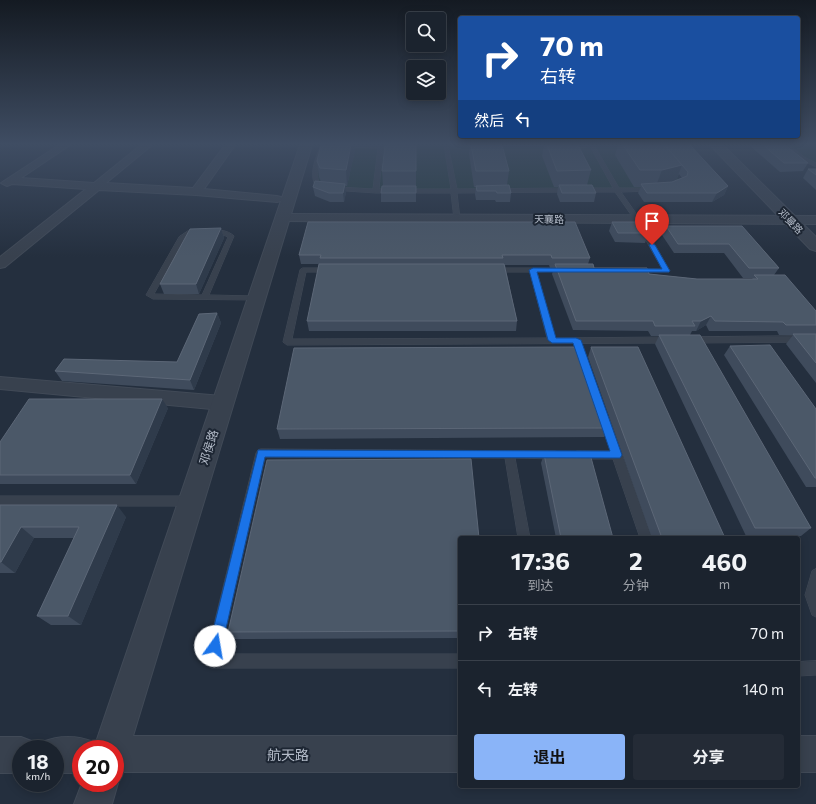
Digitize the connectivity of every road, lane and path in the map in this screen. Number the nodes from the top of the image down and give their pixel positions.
1 (9, 183) edge
2 (19, 183) edge
3 (100, 183) edge
4 (203, 183) edge
5 (291, 183) edge
6 (315, 183) edge
7 (377, 183) edge
8 (453, 183) edge
9 (614, 183) edge
10 (753, 183) edge
11 (94, 187) junction
12 (0, 188) edge
13 (659, 189) edge
14 (376, 190) junction
15 (618, 190) junction
16 (454, 191) junction
17 (196, 192) junction
18 (280, 209) junction
19 (457, 219) junction
20 (637, 219) junction
21 (790, 220) junction
22 (816, 220) edge
23 (816, 246) edge
24 (0, 264) edge
25 (335, 270) edge
26 (485, 270) edge
27 (533, 270) junction
28 (572, 270) edge
29 (627, 271) edge
30 (204, 298) junction
31 (256, 298) junction
32 (816, 339) edge
33 (552, 340) junction
34 (0, 383) edge
35 (222, 403) junction
36 (602, 412) edge
37 (509, 454) junction
38 (617, 455) junction
39 (0, 501) edge
40 (190, 501) junction
41 (524, 536) edge
42 (645, 536) edge
43 (816, 575) edge
44 (816, 611) edge
45 (458, 661) edge
46 (816, 668) edge
47 (800, 669) edge
48 (114, 740) edge
49 (124, 754) edge
50 (458, 754) edge
51 (800, 754) edge
52 (816, 754) edge
53 (0, 755) edge
54 (12, 755) edge
55 (97, 792) edge
56 (93, 804) edge

1 - 12 street
2 - 11 street, 天襄路
3 - 11 street
4 - 17 street
5 - 18 street, 邓侯路
6 - 14 lane
7 - 14 lane
8 - 16 lane
9 - 15 lane
10 - 21 street, 邓曼路
11 - 17 street, 天襄路
11 - 24 street
13 - 15 lane
14 - 16 lane
15 - 16 lane
15 - 20 lane
16 - 19 lane
17 - 18 street, 天襄路
18 - 19 street, 天襄路
18 - 31 street, 邓侯路
19 - 20 street, 天襄路
20 - 21 street, 天襄路
20 - 29 lane
21 - 22 street, 天襄路
21 - 23 street, 邓曼路
25 - 33 lane
26 - 27 lane
27 - 28 lane
27 - 33 lane
30 - 30 lane
30 - 31 lane
31 - 35 street, 邓侯路
32 - 33 lane
34 - 35 street
35 - 40 street, 邓侯路
36 - 38 lane
37 - 38 lane
37 - 41 lane
37 - 45 lane
38 - 42 lane
39 - 40 lane
40 - 48 street, 邓侯路
43 - 44 lane
46 - 47 lane
49 - 50 street, 航天路
51 - 52 street
53 - 54 street
55 - 56 street

